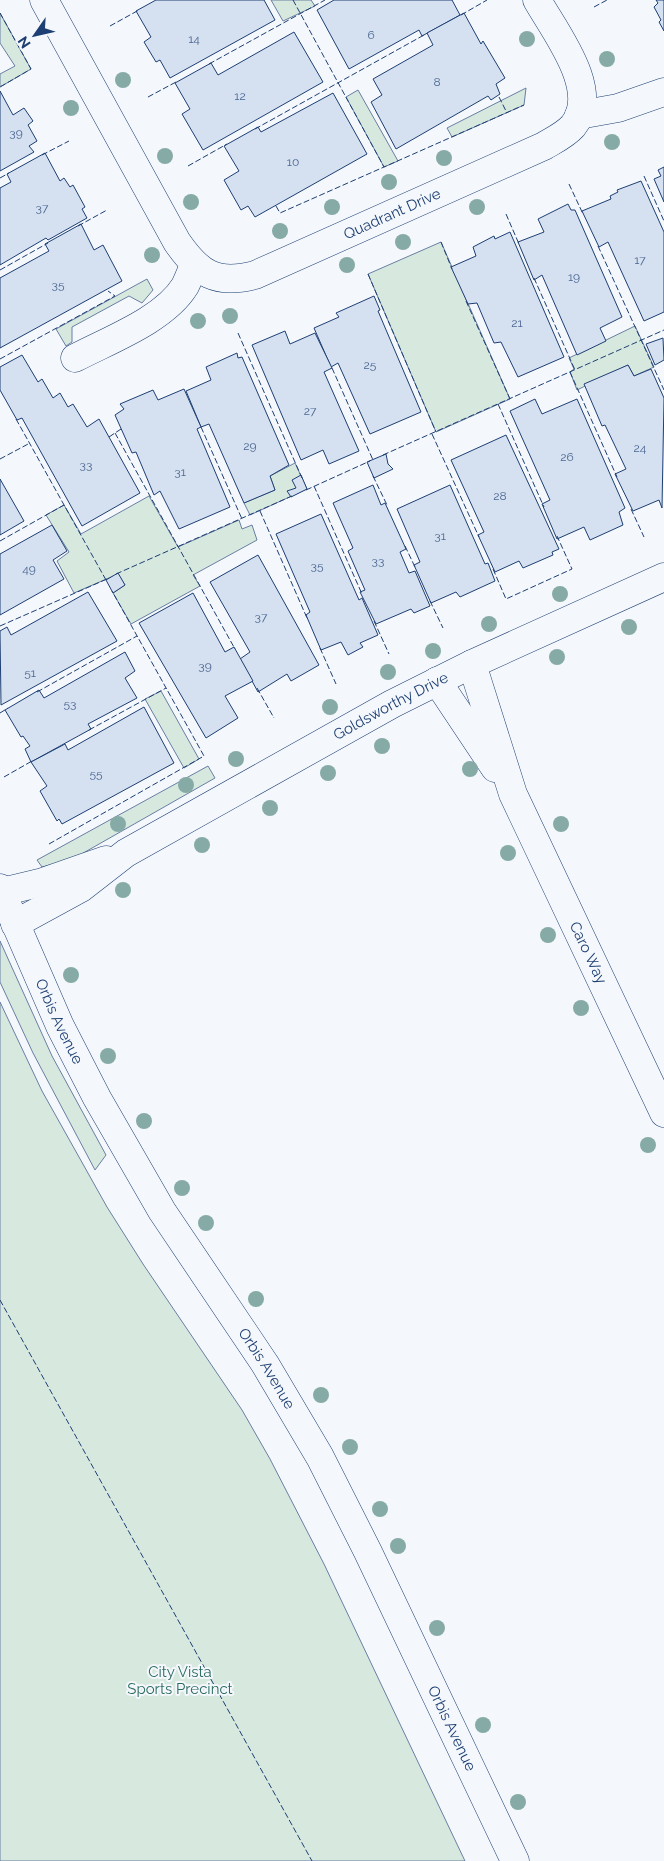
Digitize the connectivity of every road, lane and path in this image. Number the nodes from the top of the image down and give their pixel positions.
1 (44, 0) edge
2 (537, 0) edge
3 (664, 92) edge
4 (579, 115) junction
5 (194, 265) junction
6 (75, 358) dead end
7 (664, 577) edge
8 (472, 664) junction
9 (437, 682) junction
10 (513, 794) junction
11 (126, 853) junction
12 (1, 890) edge
13 (15, 924) junction
14 (664, 1113) edge
15 (515, 1861) edge

1 - 5 street, Quadrant Drive
2 - 4 street
3 - 4 street
4 - 5 street, Quadrant Drive
5 - 6 street
7 - 8 street, Goldsworthy Drive
8 - 9 street, Goldsworthy Drive
8 - 10 street, Caro Way
9 - 10 street, Caro Way
9 - 11 street, Goldsworthy Drive
10 - 14 street, Caro Way
11 - 12 street, Goldsworthy Drive
11 - 13 street, Goldsworthy Drive
12 - 13 street, Orbis Avenue
13 - 15 street, Orbis Avenue

